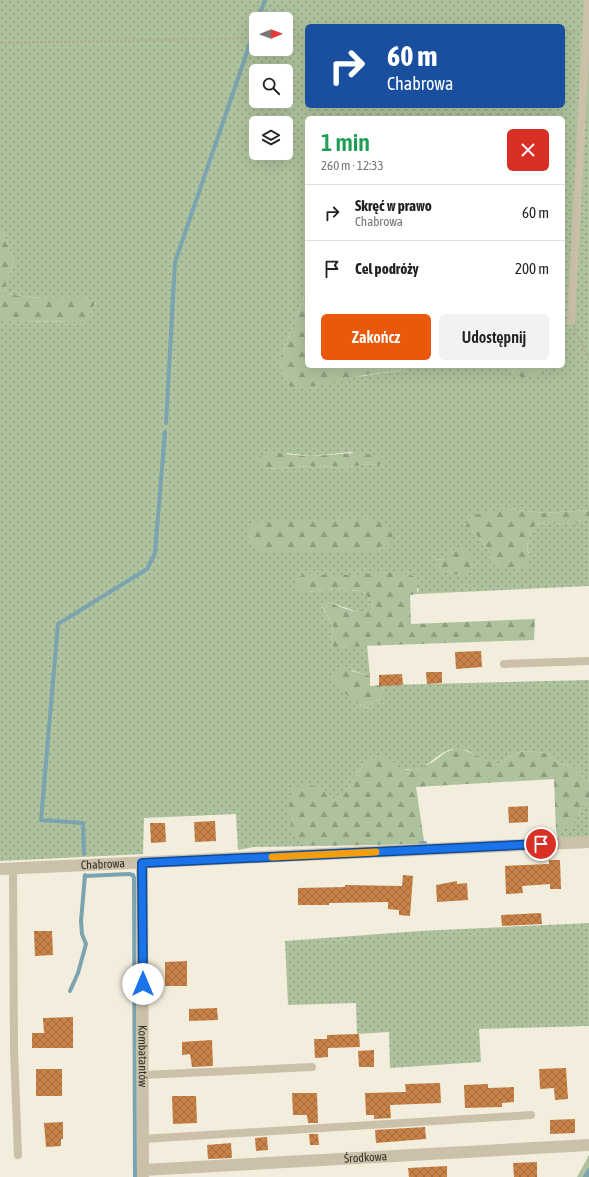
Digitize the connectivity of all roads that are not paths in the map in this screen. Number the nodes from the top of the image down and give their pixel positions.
1 (588, 0) edge
2 (571, 321) road end
3 (589, 661) edge
4 (504, 664) dead end
5 (589, 842) edge
6 (142, 863) junction
7 (0, 869) edge
8 (13, 869) junction
9 (312, 1066) dead end
10 (143, 1075) junction
11 (531, 1115) dead end
12 (143, 1139) junction
13 (589, 1145) edge
14 (18, 1155) dead end
15 (143, 1174) edge

1 - 2 lane
3 - 4 lane
5 - 6 street, Chabrowa
6 - 8 street, Chabrowa
6 - 10 street, Kombatantów
7 - 8 street, Chabrowa
8 - 14 lane
9 - 10 lane
10 - 12 street, Kombatantów
11 - 12 lane
12 - 15 street, Kombatantów
13 - 15 street, Środkowa

